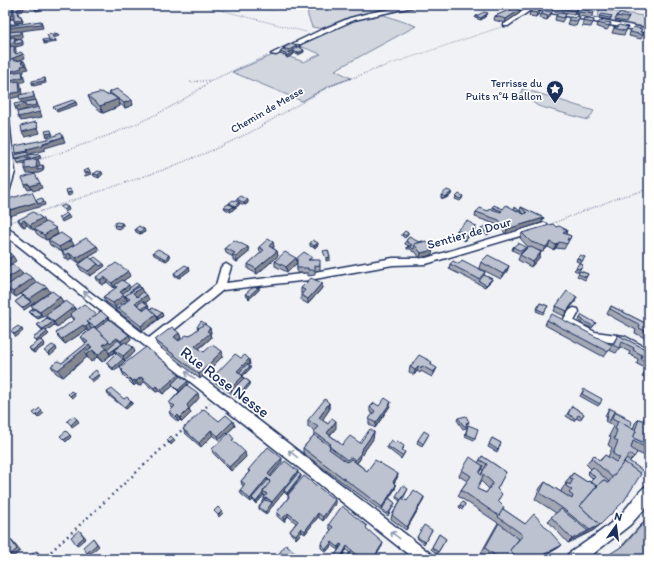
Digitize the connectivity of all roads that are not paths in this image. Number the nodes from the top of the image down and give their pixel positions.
1 (37, 5) edge
2 (419, 5) edge
3 (519, 5) edge
4 (532, 6) edge
5 (5, 7) edge
6 (506, 25) edge
7 (649, 31) edge
8 (274, 54) road end
9 (5, 121) edge
10 (5, 192) edge
11 (544, 226) edge
12 (5, 230) edge
13 (226, 267) dead end
14 (220, 287) junction
15 (574, 312) dead end
16 (555, 317) edge
17 (567, 323) junction
18 (149, 344) junction
19 (649, 354) edge
20 (649, 491) edge
21 (426, 559) edge
22 (573, 559) edge

1 - 5 street
2 - 8 street
3 - 4 street
4 - 6 street
4 - 7 street
9 - 10 street
11 - 14 street, Sentier de Dour
18 -> 12 street, Rue Rose Nesse
13 - 14 street
14 - 18 street
15 - 17 street
16 - 17 street
17 - 19 street
21 -> 18 street, Rue Rose Nesse
20 - 22 street

